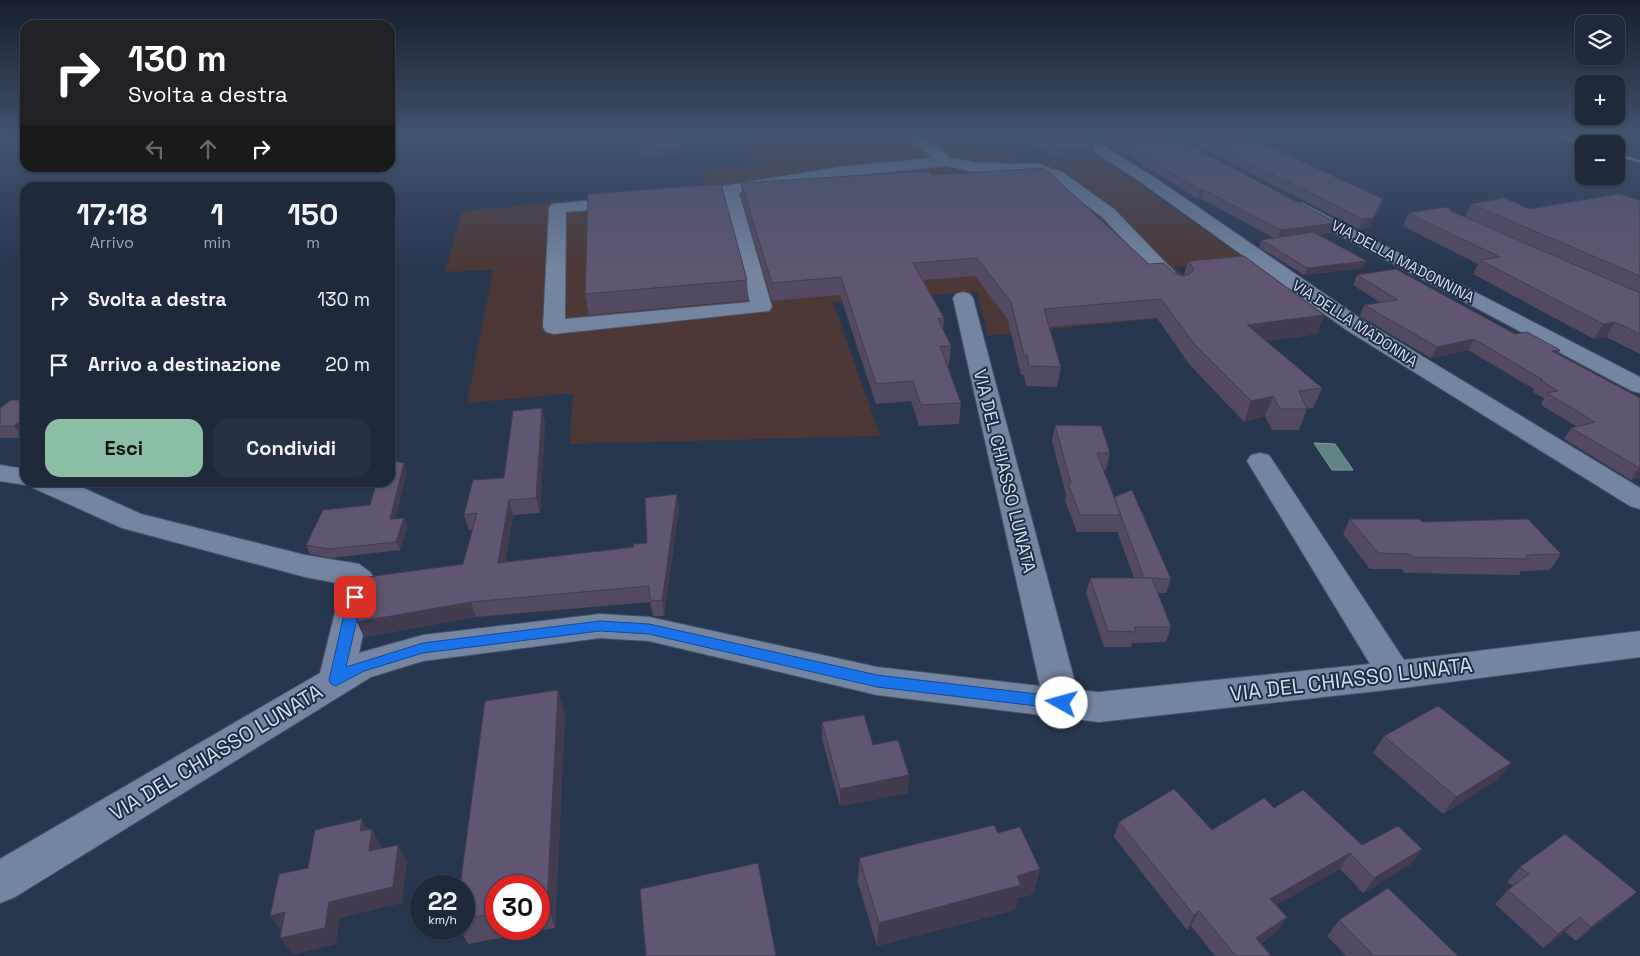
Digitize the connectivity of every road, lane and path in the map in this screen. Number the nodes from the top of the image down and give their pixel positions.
1 (790, 181) edge
2 (1064, 181) edge
3 (1149, 181) edge
4 (730, 191) junction
5 (1283, 198) edge
6 (666, 199) edge
7 (646, 201) edge
8 (1178, 286) edge
9 (963, 298) dead end
10 (1640, 386) edge
11 (1260, 461) dead end
12 (0, 473) edge
13 (20, 477) edge
14 (55, 487) edge
15 (1640, 500) edge
16 (1640, 644) edge
17 (1395, 675) junction
18 (336, 680) junction
19 (1062, 703) junction
20 (0, 882) edge

1 - 4 street
2 - 8 street
3 - 15 street, VIA DELLA MADONNA
4 - 6 street
4 - 7 street
5 - 10 street, VIA DELLA MADONNINA
9 - 19 street, VIA DEL CHIASSO LUNATA
11 - 17 street
12 - 13 street
14 - 18 street
16 - 17 street, VIA DEL CHIASSO LUNATA
17 - 19 street, VIA DEL CHIASSO LUNATA
18 - 19 street, VIA DEL CHIASSO LUNATA
18 - 20 street, VIA DEL CHIASSO LUNATA

